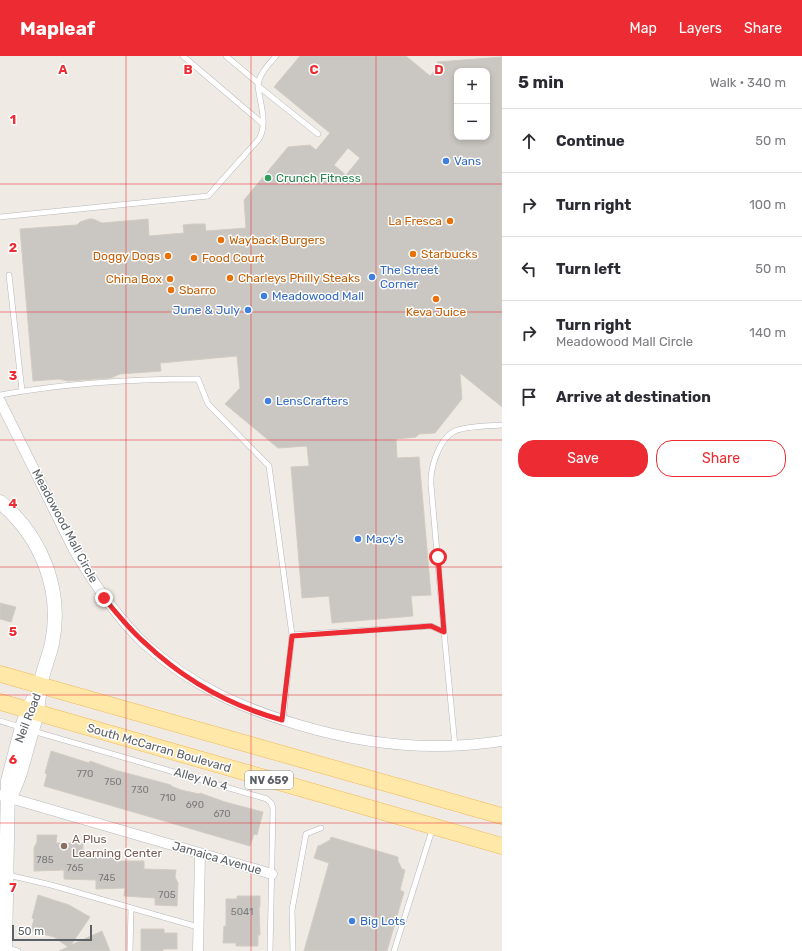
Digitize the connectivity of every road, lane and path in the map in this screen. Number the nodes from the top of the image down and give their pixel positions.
1 (183, 56) edge
2 (226, 56) edge
3 (276, 56) edge
4 (258, 85) junction
5 (264, 124) junction
6 (318, 134) dead end
7 (0, 217) edge
8 (9, 276) dead end
9 (22, 391) junction
10 (0, 395) edge
11 (0, 402) edge
12 (502, 425) edge
13 (0, 502) edge
14 (444, 632) junction
15 (292, 636) junction
16 (0, 674) edge
17 (40, 685) junction
18 (0, 702) edge
19 (32, 711) junction
20 (282, 720) junction
21 (0, 721) edge
22 (27, 729) junction
23 (502, 741) edge
24 (455, 746) junction
25 (4, 796) edge
26 (502, 816) edge
27 (433, 826) junction
28 (321, 828) dead end
29 (502, 846) edge
30 (200, 854) junction
31 (7, 874) junction
32 (272, 874) junction
33 (131, 908) junction
34 (199, 927) junction
35 (10, 950) edge
36 (130, 951) edge
37 (198, 951) edge
38 (270, 951) edge
39 (293, 951) edge
40 (394, 951) edge

1 - 5 lane
2 - 4 lane
3 - 4 lane
4 - 5 lane
4 - 6 lane
5 - 7 lane
8 - 9 lane
9 - 10 lane
9 - 15 lane
11 - 20 street, Meadowood Mall Circle
12 - 14 lane
13 - 17 street, Neil Road
14 - 15 lane
14 - 24 lane
15 - 20 lane
16 - 17 main road, NV 659
17 - 19 street, Neil Road
17 - 26 main road, NV 659
18 - 19 main road, South McCarran Boulevard / NV 659
19 - 22 street, Neil Road
19 - 27 main road, South McCarran Boulevard / NV 659
20 - 24 street, Meadowood Mall Circle
21 - 22 lane, Alley No 4
22 - 25 street, Neil Road
22 - 32 lane, Alley No 4
23 - 24 street, Meadowood Mall Circle
25 - 30 street, Jamaica Avenue
25 - 31 street, Neil Road
27 - 29 main road, South McCarran Boulevard / NV 659
27 - 40 lane
28 - 39 lane
30 - 32 street, Jamaica Avenue
30 - 34 street
31 - 33 lane
31 - 35 street, Neil Road
32 - 38 lane, Alley No 4
33 - 34 lane
33 - 36 lane
34 - 37 street

